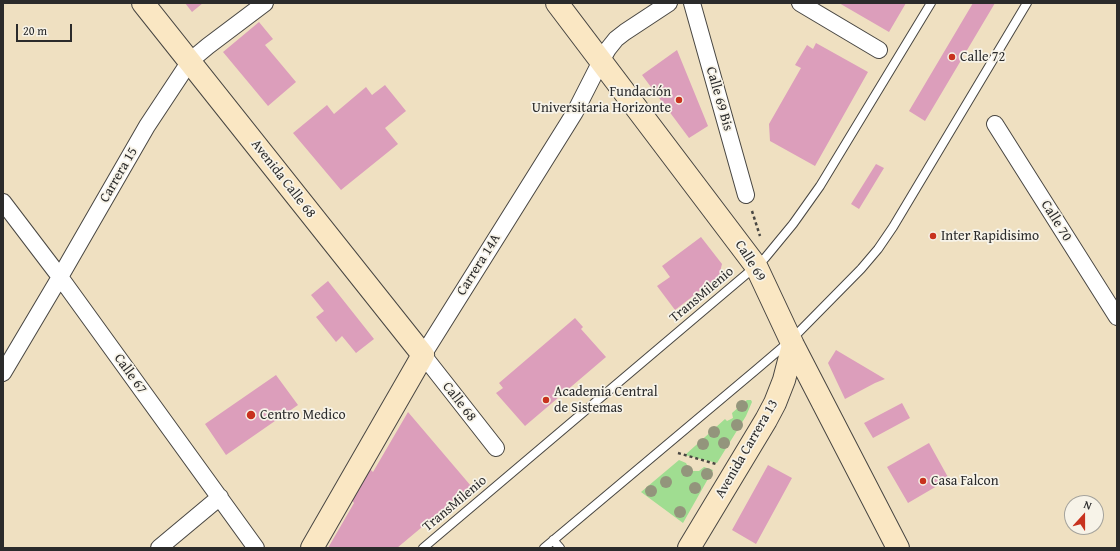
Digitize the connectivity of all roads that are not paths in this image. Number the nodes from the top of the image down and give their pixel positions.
1 (143, 3) edge
2 (265, 3) edge
3 (557, 3) edge
4 (669, 3) edge
5 (692, 3) edge
6 (800, 3) edge
7 (931, 3) edge
8 (1027, 3) edge
9 (879, 50) dead end
10 (190, 61) junction
11 (601, 61) junction
12 (995, 124) dead end
13 (746, 195) road end
14 (3, 202) edge
15 (756, 266) junction
16 (60, 277) junction
17 (1117, 317) edge
18 (792, 342) junction
19 (423, 355) junction
20 (3, 373) edge
21 (496, 448) dead end
22 (220, 497) junction
23 (553, 540) junction
24 (159, 548) edge
25 (256, 548) edge
26 (312, 548) edge
27 (423, 548) edge
28 (544, 548) edge
29 (560, 548) edge
30 (690, 548) edge
31 (898, 548) edge

1 - 10 street, Avenida Calle 68
2 - 10 street, Carrera 15
3 - 11 street, Calle 69
4 - 11 street, Carrera 14A
5 - 13 street, Calle 69 Bis
6 - 9 street
7 - 15 lane, TransMilenio
8 - 18 lane
10 - 16 street, Carrera 15
10 - 19 street, Avenida Calle 68
11 - 15 street, Calle 69
11 - 19 street, Carrera 14A
12 - 17 street, Calle 70
14 - 16 street, Calle 67
15 - 18 street, Calle 69
15 - 27 lane, TransMilenio
16 - 20 street, Carrera 15
16 - 22 street, Calle 67
18 - 23 lane
18 - 30 street, Avenida Carrera 13
18 - 31 street, Calle 69
19 - 21 street, Calle 68
19 - 26 street, Carrera 14A
22 - 24 street
22 - 25 street, Calle 67
23 - 28 lane
23 - 29 lane

